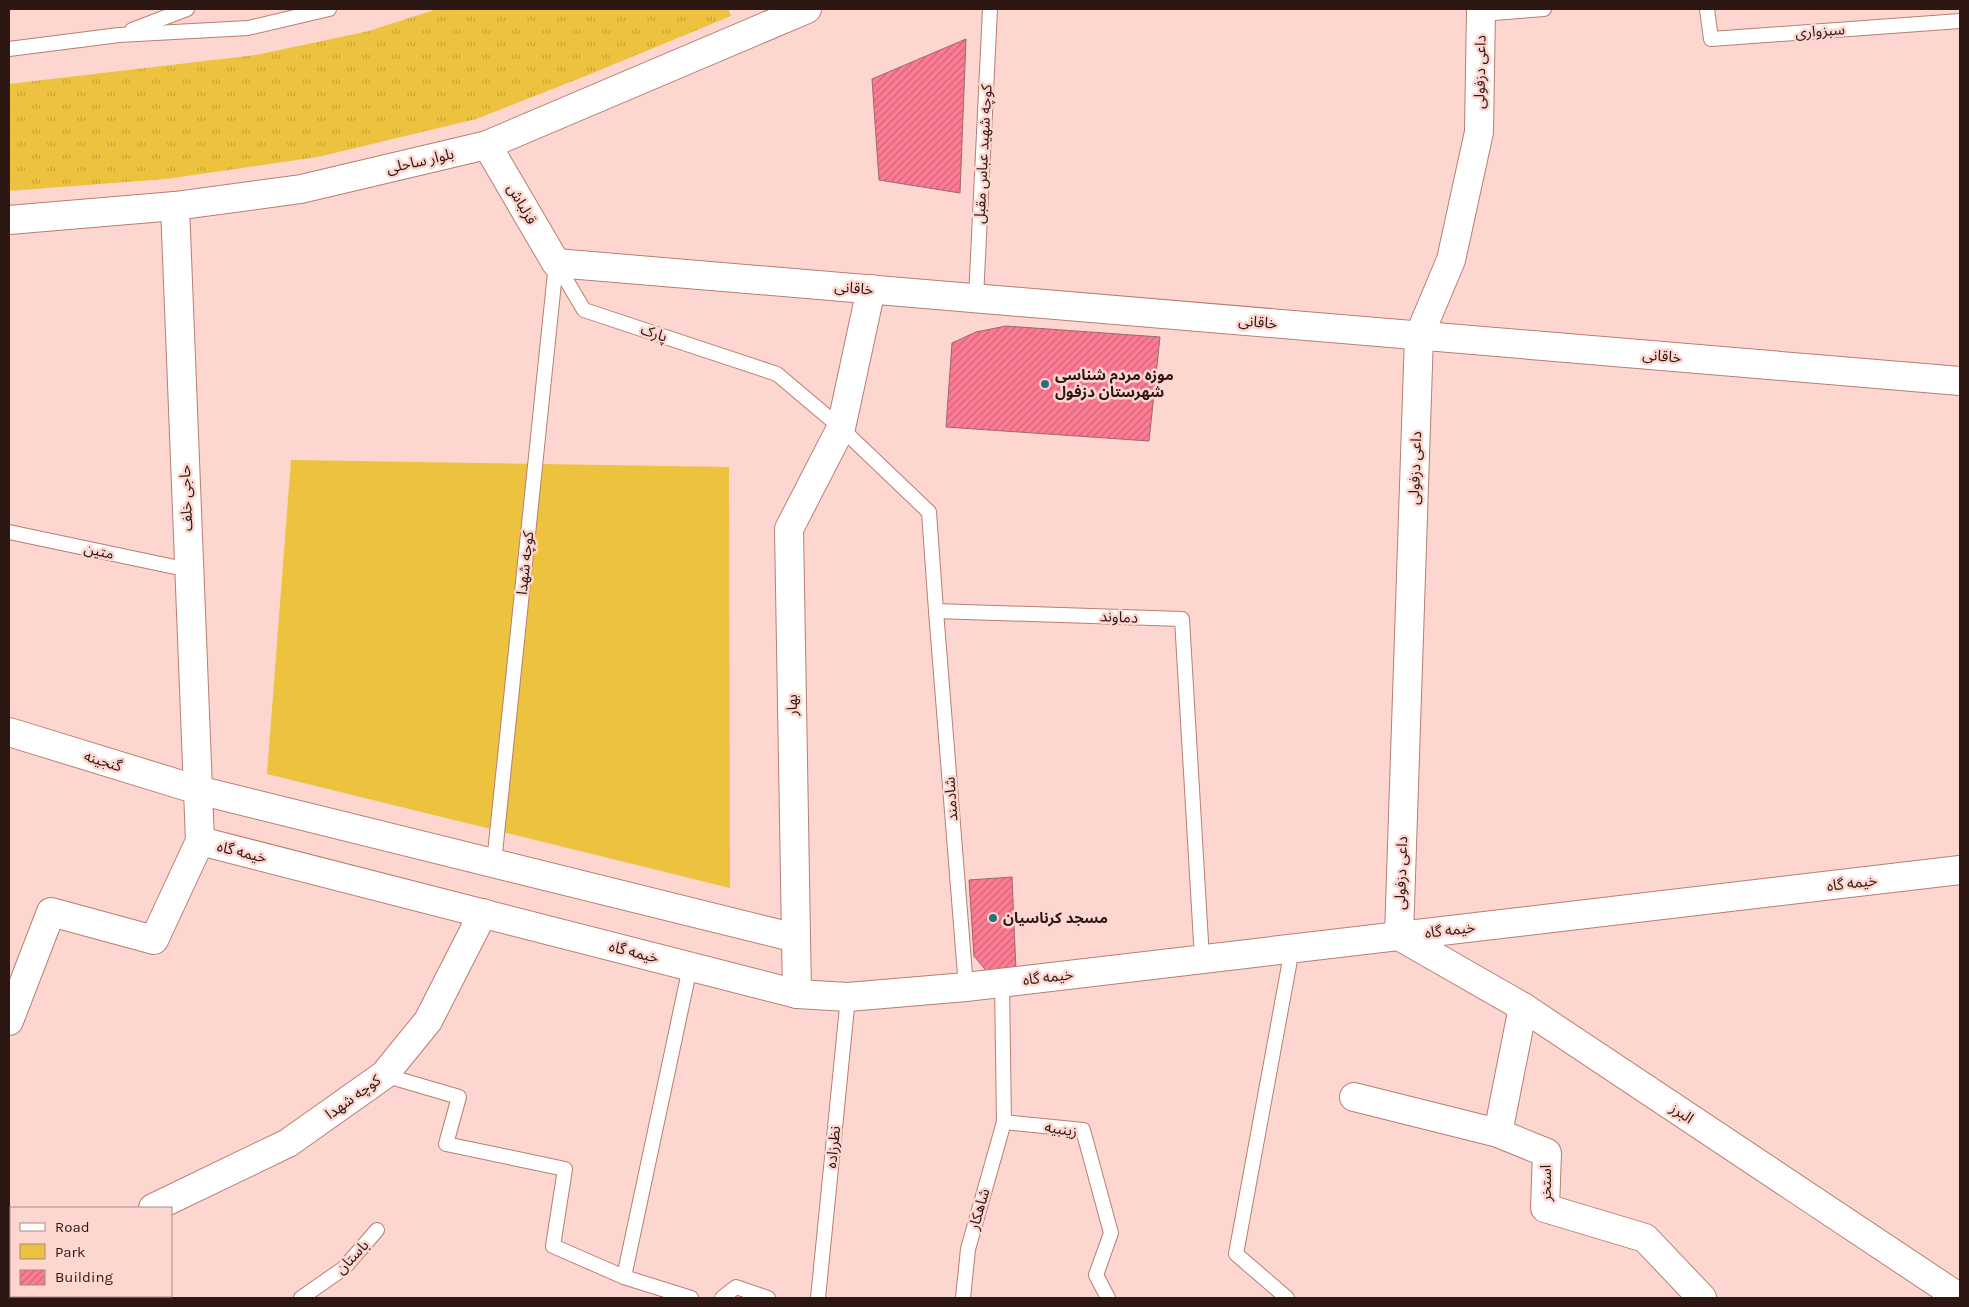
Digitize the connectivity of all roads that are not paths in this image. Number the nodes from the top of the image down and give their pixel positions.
1 (187, 9) edge
2 (329, 9) edge
3 (807, 9) edge
4 (990, 9) edge
5 (1544, 9) edge
6 (1707, 9) edge
7 (1481, 12) edge
8 (1960, 22) edge
9 (119, 35) junction
10 (9, 49) edge
11 (487, 145) junction
12 (175, 206) junction
13 (9, 220) edge
14 (556, 262) junction
15 (870, 289) junction
16 (976, 298) junction
17 (1419, 336) junction
18 (1960, 381) edge
19 (841, 428) junction
20 (9, 532) edge
21 (189, 570) junction
22 (936, 611) junction
23 (9, 732) edge
24 (198, 790) junction
25 (200, 841) junction
26 (494, 863) junction
27 (1960, 870) edge
28 (484, 914) junction
29 (1399, 936) junction
30 (796, 938) junction
31 (1292, 949) junction
32 (1202, 959) junction
33 (690, 966) junction
34 (1002, 983) junction
35 (966, 987) junction
36 (797, 994) junction
37 (848, 997) junction
38 (1523, 1007) junction
39 (9, 1022) edge
40 (384, 1075) junction
41 (1354, 1098) dead end
42 (1004, 1122) junction
43 (1498, 1133) junction
44 (155, 1207) edge
45 (377, 1230) dead end
46 (624, 1277) junction
47 (301, 1298) edge
48 (691, 1298) edge
49 (722, 1298) edge
50 (768, 1298) edge
51 (818, 1298) edge
52 (963, 1298) edge
53 (1108, 1298) edge
54 (1287, 1298) edge
55 (1702, 1298) edge
56 (1960, 1298) edge

1 - 9 lane
2 - 9 lane
3 - 11 street, بلوار ساحلی
4 - 16 lane, کوچه شهید عباس مقبل
5 - 7 lane
6 - 8 lane, سبزواری
7 - 17 street, داعی دزفولی
9 - 10 lane
11 - 12 street, بلوار ساحلی
11 - 14 street, قزلباش
12 - 13 street, بلوار ساحلی
12 - 21 street, حاجی خلف
14 - 15 street, خاقانی
14 - 19 lane, پارک
14 - 26 lane, کوچه شهدا
15 - 16 street, خاقانی
15 - 19 street, بهار
16 - 17 street, خاقانی
17 - 18 street, خاقانی
17 - 29 street, داعی دزفولی
19 - 22 lane
19 - 30 street, بهار
20 - 21 lane, متین
21 - 24 street, حاجی خلف
22 - 32 lane, دماوند
22 - 35 lane, شادمند
23 - 24 street, گنجینه
24 - 25 street, خیمه گاه
24 - 26 street, گنجینه
25 - 28 street, خیمه گاه
25 - 39 street
26 - 30 street, گنجینه
27 - 29 street, خیمه گاه
28 - 33 street, خیمه گاه
28 - 40 street, کوچه شهدا
29 - 31 street, خیمه گاه
29 - 38 street, البرز
30 - 36 street, بهار
31 - 32 street, خیمه گاه
31 - 54 lane
32 - 34 street, خیمه گاه
33 - 36 street, خیمه گاه
33 - 46 lane
34 - 35 street, خیمه گاه
34 - 42 lane
35 - 37 street, خیمه گاه
36 - 37 street, خیمه گاه
37 - 51 lane, نظرزاده
38 - 43 street
38 - 56 street, البرز
40 - 44 street, کوچه شهدا
40 - 46 lane
41 - 43 street
42 - 52 lane, شاهکار
42 - 53 lane, زینبیه
43 - 55 street, استخر
45 - 47 lane, باستان
46 - 48 lane
49 - 50 lane

